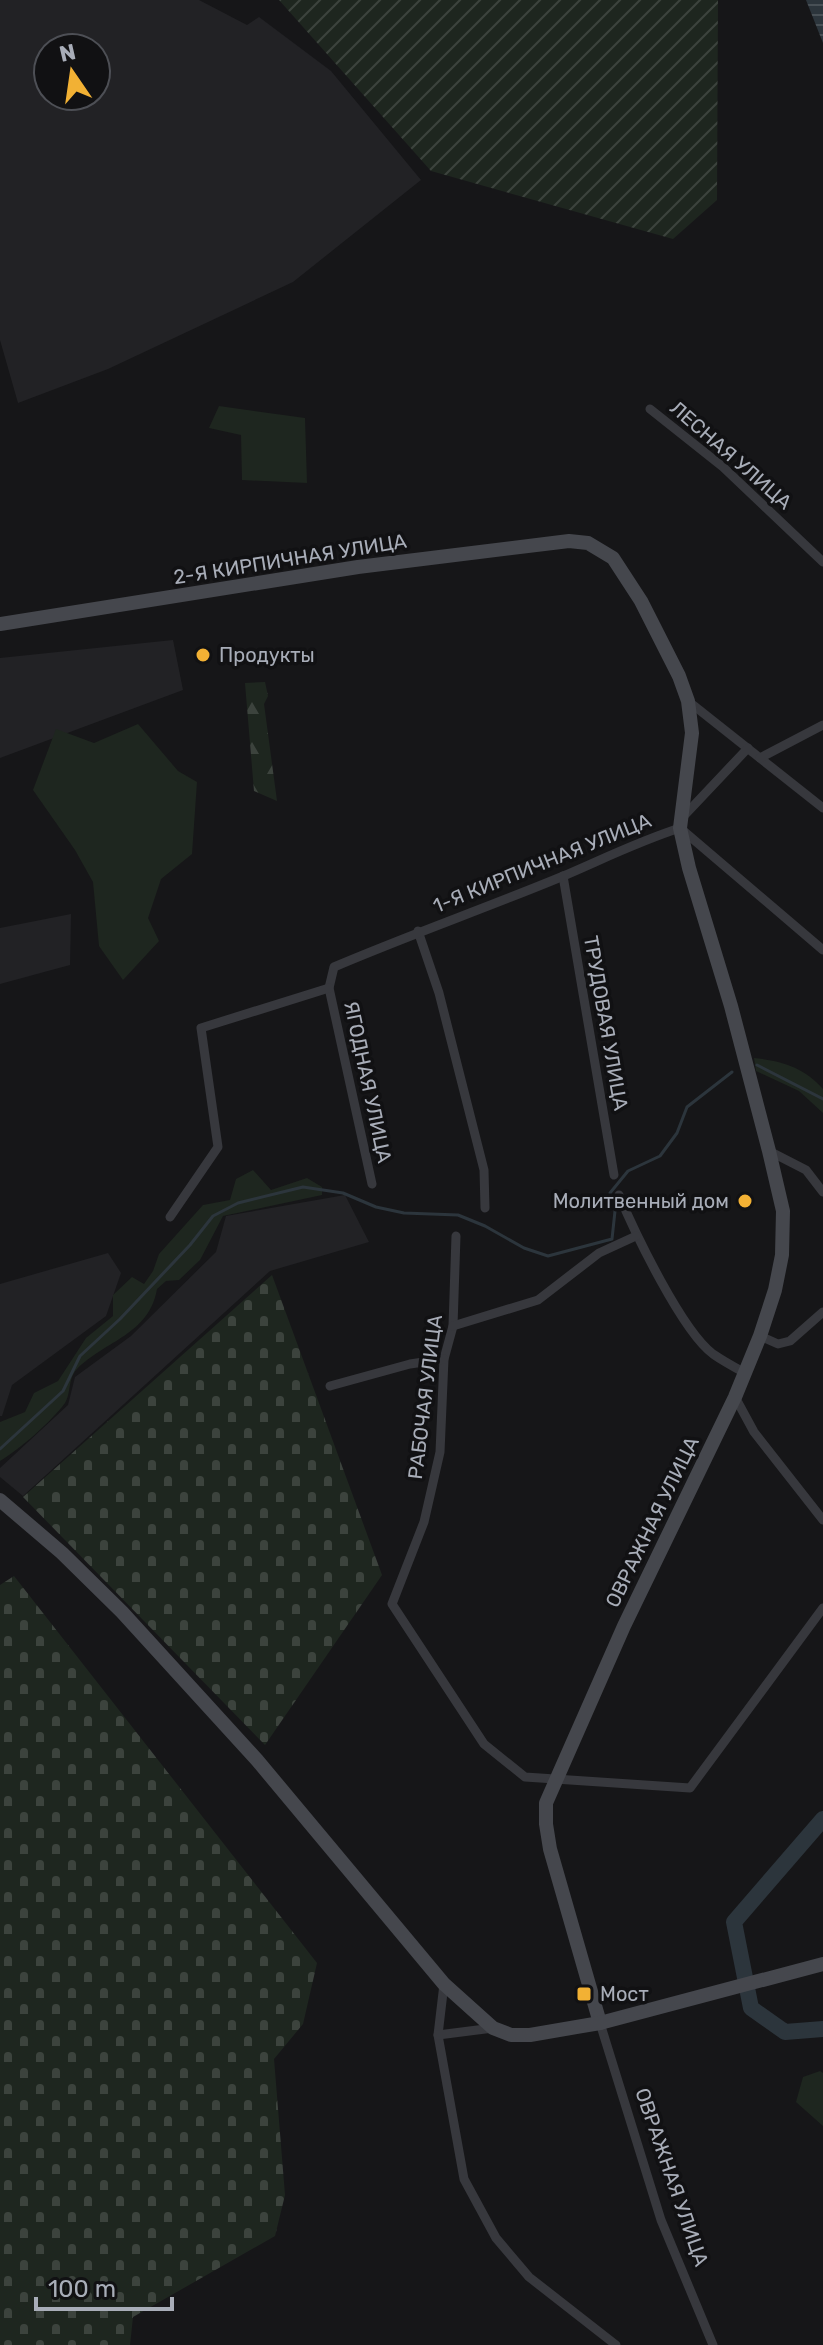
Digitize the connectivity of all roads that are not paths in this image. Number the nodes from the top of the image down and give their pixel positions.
1 (650, 409) dead end
2 (588, 543) joint
3 (823, 562) edge
4 (0, 624) edge
5 (688, 701) junction
6 (823, 725) edge
7 (748, 748) junction
8 (760, 758) junction
9 (823, 808) edge
10 (681, 823) junction
11 (563, 876) junction
12 (418, 931) junction
13 (823, 950) edge
14 (329, 988) junction
15 (769, 1151) junction
16 (614, 1175) dead end
17 (372, 1184) dead end
18 (823, 1192) edge
19 (619, 1195) dead end
20 (485, 1208) dead end
21 (170, 1217) dead end
22 (456, 1236) dead end
23 (636, 1236) junction
24 (823, 1312) edge
25 (453, 1326) junction
26 (760, 1336) junction
27 (444, 1359) junction
28 (745, 1373) junction
29 (330, 1386) dead end
30 (735, 1397) junction
31 (0, 1500) edge
32 (823, 1520) edge
33 (823, 1608) edge
34 (554, 1780) junction
35 (823, 1964) edge
36 (444, 1984) junction
37 (600, 2023) junction
38 (493, 2028) junction
39 (438, 2035) junction
40 (616, 2345) edge
41 (713, 2345) edge

1 - 3 street, ЛЕСНАЯ УЛИЦА
2 - 4 street, 2-Я КИРПИЧНАЯ УЛИЦА
2 - 5 street, ОВРАЖНАЯ УЛИЦА
5 - 7 street
5 - 10 street, ОВРАЖНАЯ УЛИЦА
6 - 8 street
7 - 8 street
7 - 10 street, 1-Я КИРПИЧНАЯ УЛИЦА
8 - 9 street
10 - 11 street, 1-Я КИРПИЧНАЯ УЛИЦА
10 - 13 street
10 - 15 street, ОВРАЖНАЯ УЛИЦА
11 - 12 street, 1-Я КИРПИЧНАЯ УЛИЦА
11 - 16 street, ТРУДОВАЯ УЛИЦА
12 - 14 street, 1-Я КИРПИЧНАЯ УЛИЦА
12 - 20 street
14 - 17 street, ЯГОДНАЯ УЛИЦА
14 - 21 street
15 - 18 street
15 - 26 street, ОВРАЖНАЯ УЛИЦА
19 - 23 street
22 - 25 street, РАБОЧАЯ УЛИЦА
23 - 25 street
23 - 28 street
24 - 26 street
25 - 27 street, РАБОЧАЯ УЛИЦА
26 - 28 street, ОВРАЖНАЯ УЛИЦА
27 - 29 street
27 - 34 street, РАБОЧАЯ УЛИЦА
28 - 30 street, ОВРАЖНАЯ УЛИЦА
30 - 32 street
30 - 34 street, ОВРАЖНАЯ УЛИЦА
31 - 36 street
33 - 34 street
34 - 37 street, ОВРАЖНАЯ УЛИЦА
35 - 37 street
36 - 38 street
36 - 39 street
37 - 38 street
37 - 41 street, ОВРАЖНАЯ УЛИЦА
38 - 39 street
39 - 40 street

